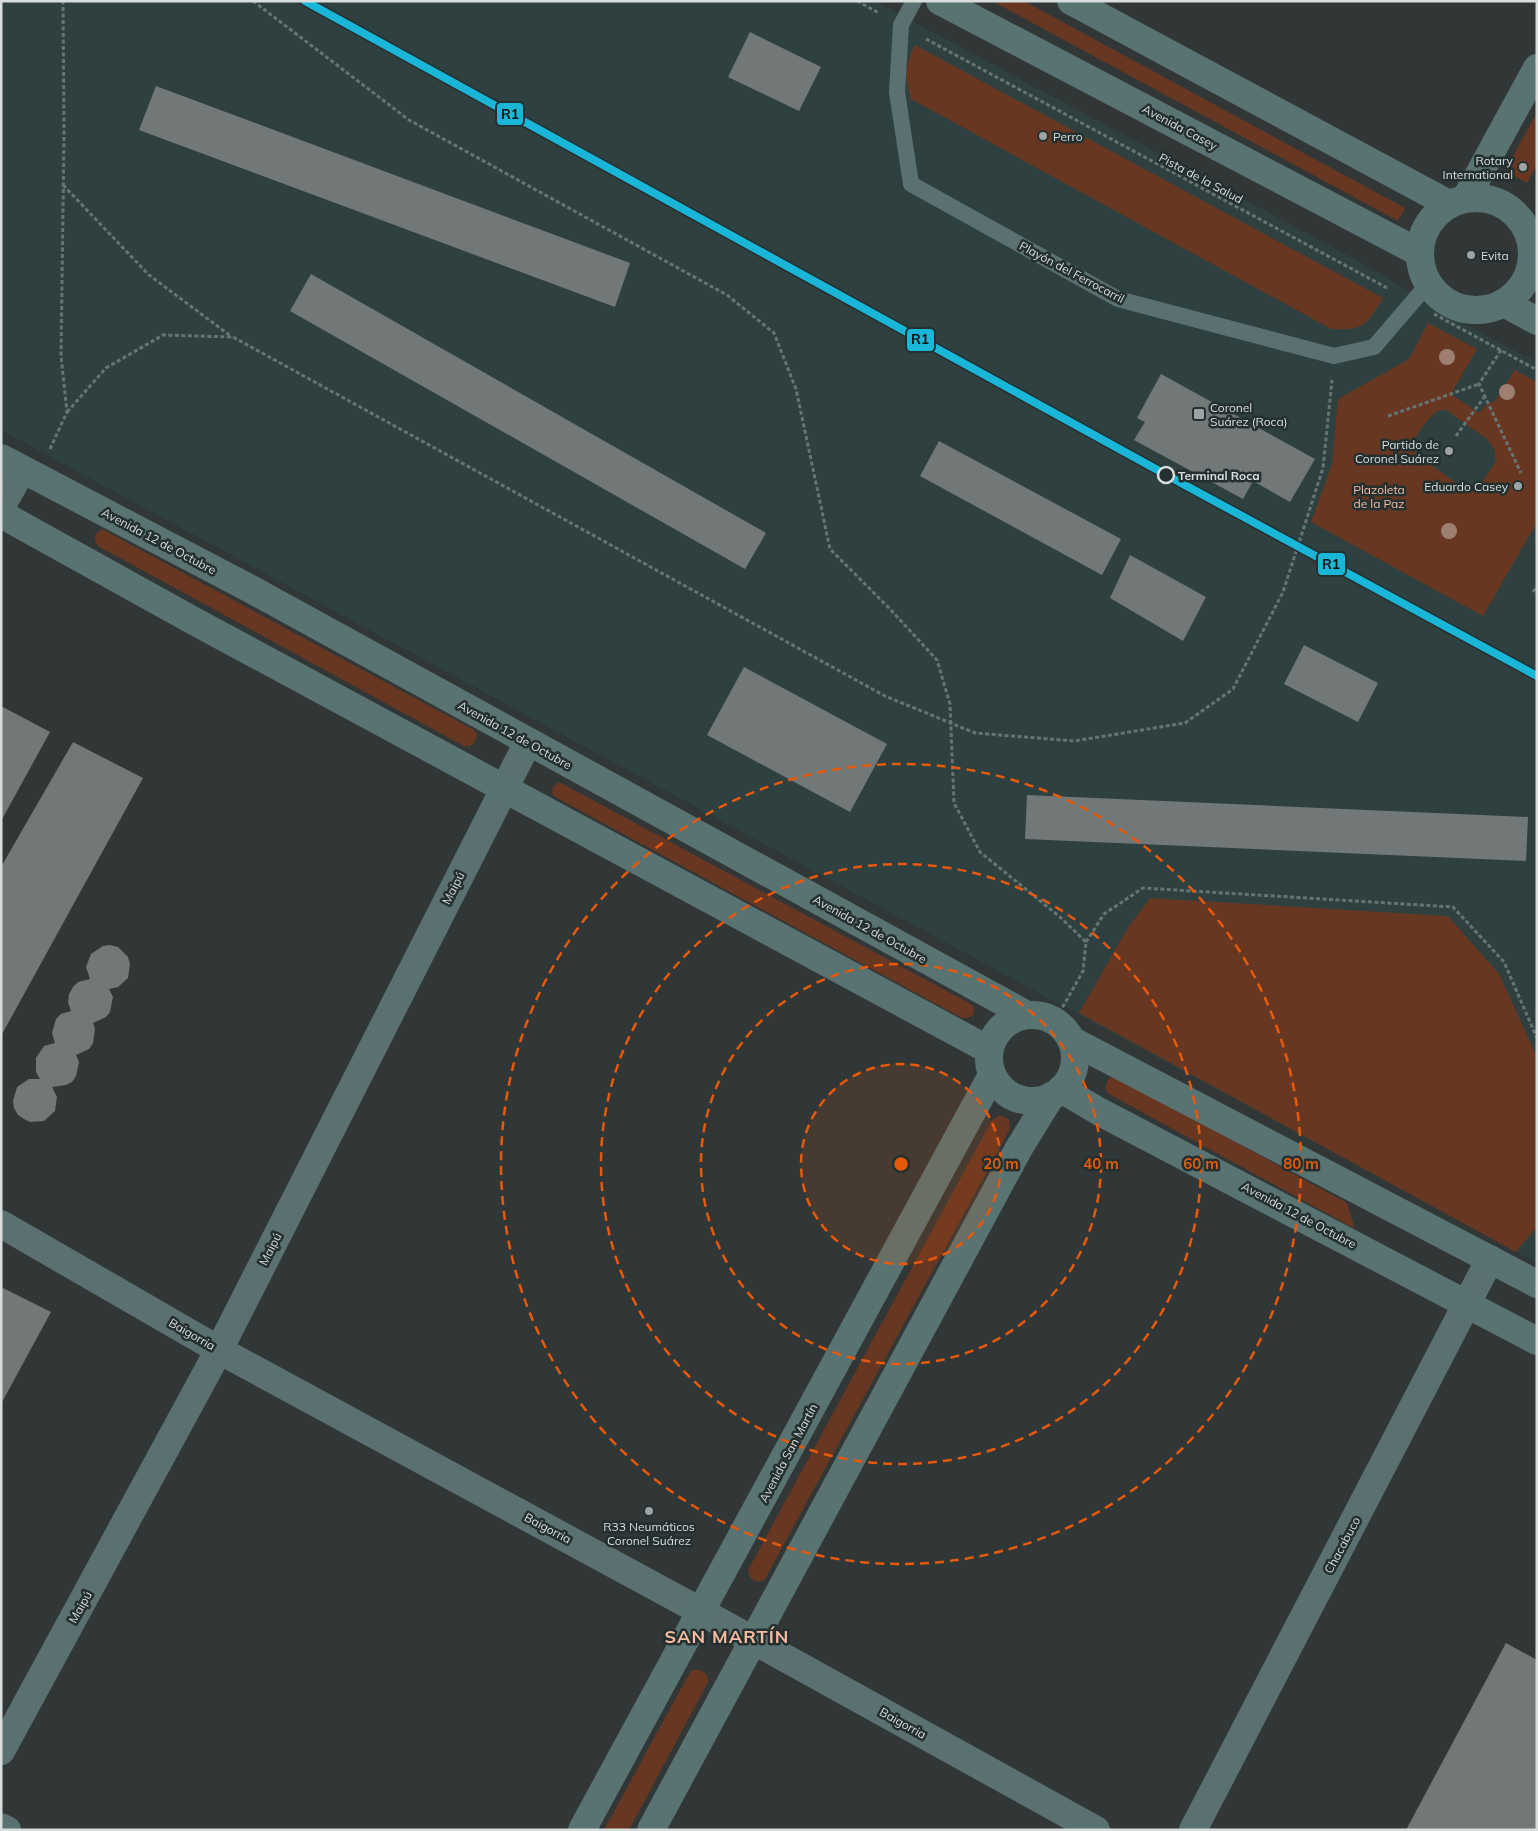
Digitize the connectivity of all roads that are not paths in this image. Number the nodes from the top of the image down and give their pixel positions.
1 (914, 1) edge
2 (940, 1) edge
3 (1071, 1) edge
4 (1537, 68) edge
5 (1457, 201) junction
6 (1533, 233) edge
7 (1420, 253) junction
8 (1420, 293) junction
9 (1504, 303) junction
10 (1537, 321) edge
11 (20, 468) edge
12 (1, 507) edge
13 (1, 514) edge
14 (528, 742) junction
15 (504, 788) junction
16 (1027, 1015) junction
17 (1063, 1031) junction
18 (991, 1063) junction
19 (1056, 1093) junction
20 (1, 1224) edge
21 (1490, 1259) junction
22 (1537, 1284) edge
23 (1468, 1304) junction
24 (1537, 1341) edge
25 (219, 1350) junction
26 (702, 1612) junction
27 (753, 1641) junction
28 (1, 1751) edge
29 (1, 1827) edge
30 (7, 1830) edge
31 (582, 1830) edge
32 (651, 1830) edge
33 (1096, 1830) edge
34 (1194, 1830) edge

1 - 8 lane, Playón del Ferrocarril
2 - 7 main road, Avenida Casey
3 - 5 main road
4 - 5 main road
5 - 6 main road
5 - 7 main road
6 - 9 main road
7 - 8 main road
8 - 9 main road
9 - 10 main road
11 - 12 street
11 - 14 main road, Avenida 12 de Octubre
13 - 15 main road
14 - 15 street, Maipú
14 - 16 main road, Avenida 12 de Octubre
15 - 18 main road
15 - 25 street, Maipú
16 - 17 main road
16 - 18 main road
17 - 19 main road
17 - 21 main road
18 - 19 main road
18 - 26 main road, Avenida San Martín
19 - 23 main road, Avenida 12 de Octubre
19 - 27 main road
20 - 25 street, Baigorria
21 - 22 main road
21 - 23 street, Chacabuco
23 - 24 main road, Avenida 12 de Octubre
23 - 34 street, Chacabuco
25 - 26 street, Baigorria
25 - 28 street, Maipú
26 - 27 street, Baigorria
26 - 31 main road, Avenida San Martín
27 - 32 main road
27 - 33 street, Baigorria
29 - 30 street

